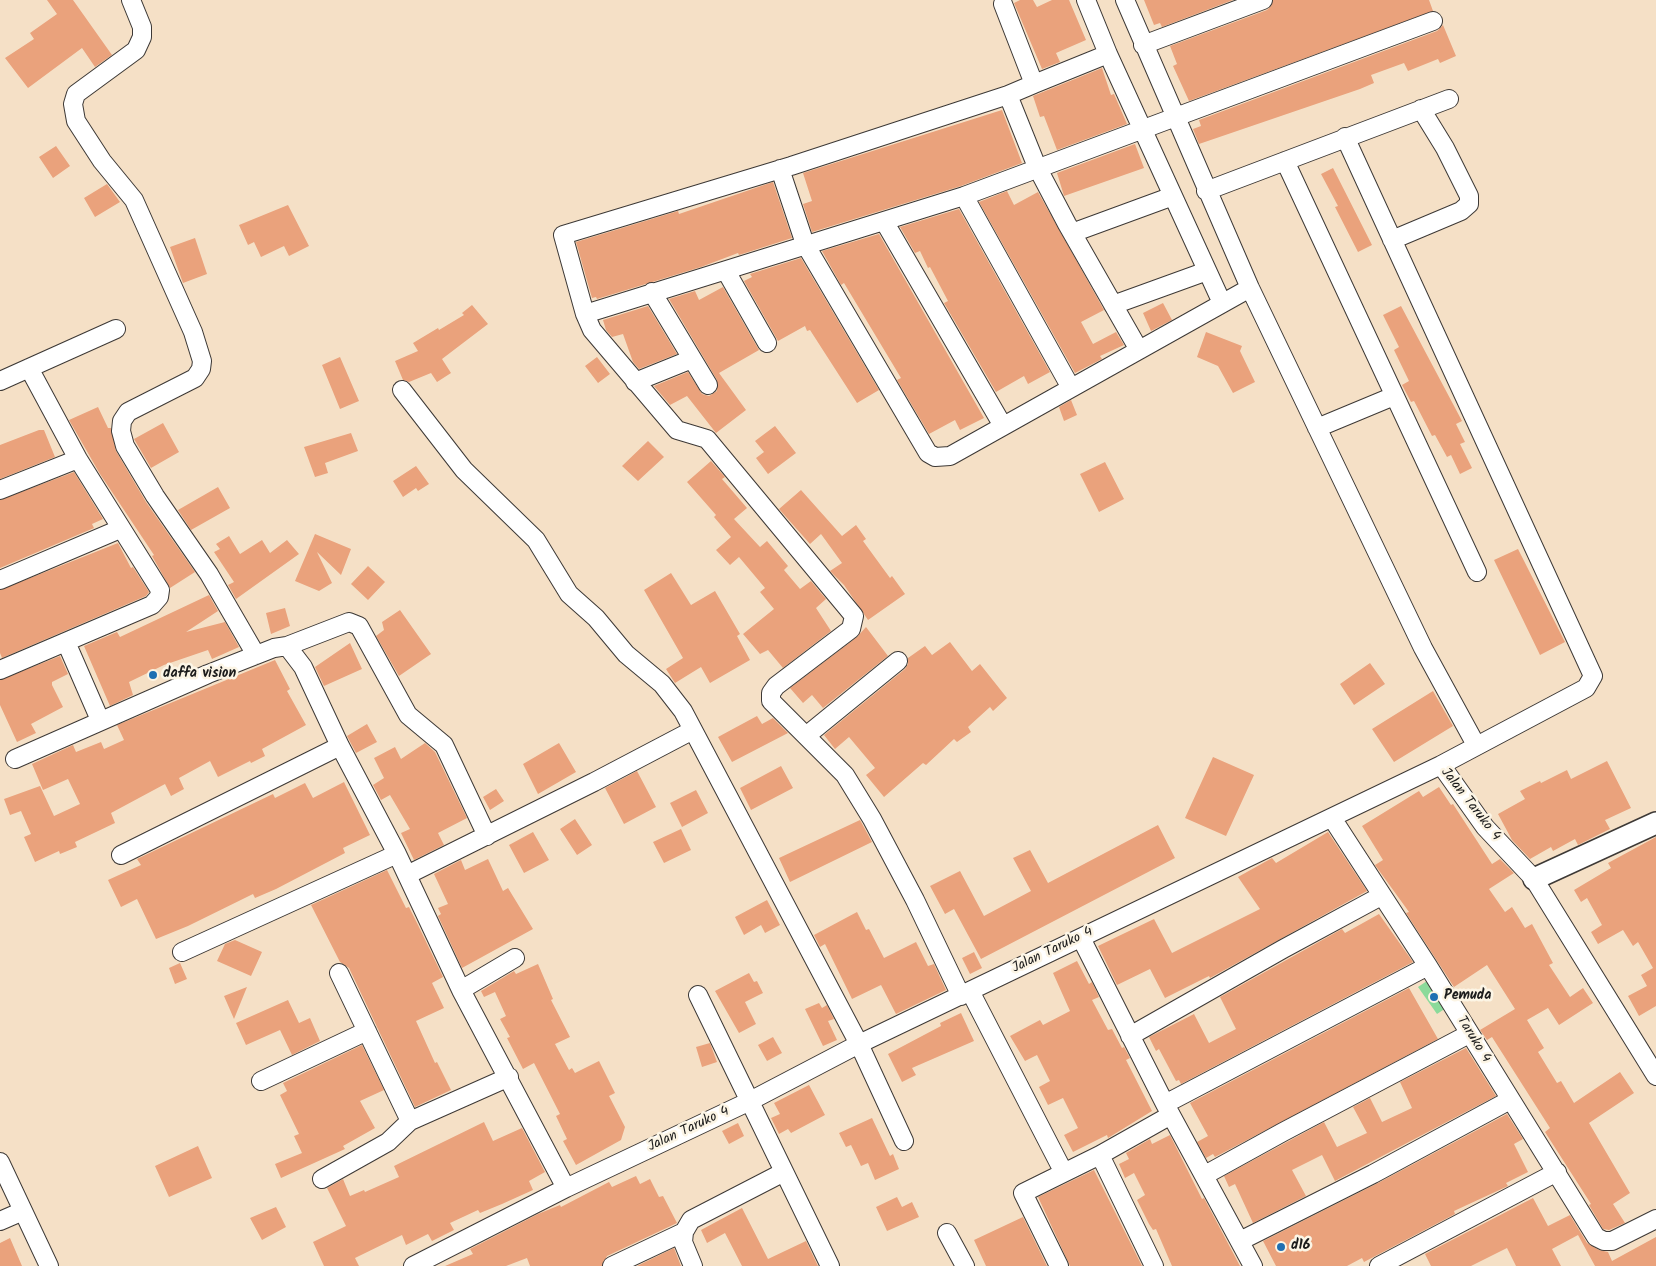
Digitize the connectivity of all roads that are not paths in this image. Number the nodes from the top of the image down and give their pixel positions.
1 (131, 0) edge
2 (1086, 0) edge
3 (1125, 0) edge
4 (1263, 0) edge
5 (1003, 4) dead end
6 (1433, 21) dead end
7 (1143, 45) junction
8 (1108, 54) junction
9 (1034, 84) junction
10 (1008, 95) junction
11 (1449, 99) dead end
12 (1421, 109) junction
13 (1174, 116) junction
14 (1142, 128) junction
15 (1345, 137) junction
16 (1285, 161) junction
17 (1037, 167) junction
18 (780, 169) junction
19 (1206, 191) junction
20 (964, 196) junction
21 (1173, 196) junction
22 (884, 221) junction
23 (1072, 233) junction
24 (1392, 240) junction
25 (805, 244) junction
26 (726, 271) junction
27 (1207, 271) junction
28 (1250, 288) junction
29 (652, 292) junction
30 (1222, 304) junction
31 (1113, 305) junction
32 (585, 314) junction
33 (116, 328) dead end
34 (767, 343) dead end
35 (1140, 350) junction
36 (692, 359) junction
37 (29, 368) junction
38 (0, 381) edge
39 (635, 382) junction
40 (708, 386) dead end
41 (1071, 388) junction
42 (402, 390) dead end
43 (1394, 396) junction
44 (1003, 426) junction
45 (1317, 428) junction
46 (78, 459) junction
47 (0, 490) edge
48 (120, 529) junction
49 (1476, 572) dead end
50 (0, 580) edge
51 (66, 642) junction
52 (287, 646) junction
53 (256, 655) junction
54 (898, 661) dead end
55 (0, 670) edge
56 (100, 720) junction
57 (693, 730) junction
58 (806, 736) junction
59 (1476, 745) junction
60 (340, 746) junction
61 (15, 759) dead end
62 (1441, 765) junction
63 (1332, 818) junction
64 (1656, 823) edge
65 (487, 836) junction
66 (397, 854) junction
67 (120, 855) dead end
68 (407, 875) junction
69 (1534, 879) junction
70 (1381, 896) junction
71 (1081, 938) junction
72 (182, 952) dead end
73 (515, 958) dead end
74 (1428, 966) junction
75 (339, 973) dead end
76 (461, 990) junction
77 (966, 994) junction
78 (698, 995) dead end
79 (367, 1031) junction
80 (1469, 1034) junction
81 (1130, 1036) junction
82 (859, 1044) junction
83 (1656, 1075) edge
84 (509, 1077) junction
85 (262, 1081) dead end
86 (1510, 1100) junction
87 (750, 1101) junction
88 (1168, 1110) junction
89 (410, 1121) junction
90 (904, 1141) dead end
91 (1100, 1155) junction
92 (0, 1162) edge
93 (1063, 1171) junction
94 (784, 1172) junction
95 (1558, 1172) junction
96 (1205, 1175) junction
97 (322, 1179) dead end
98 (566, 1188) junction
99 (23, 1211) junction
100 (1656, 1219) edge
101 (0, 1221) edge
102 (684, 1232) junction
103 (948, 1233) dead end
104 (1240, 1241) junction
105 (424, 1264) edge
106 (49, 1266) edge
107 (612, 1266) edge
108 (693, 1266) edge
109 (830, 1266) edge
110 (964, 1266) edge
111 (1059, 1266) edge
112 (1154, 1266) edge
113 (1253, 1266) edge
114 (1379, 1266) edge

1 - 53 street
2 - 8 street
3 - 7 street
4 - 7 street
5 - 9 street
6 - 13 street
7 - 13 street
8 - 9 street
8 - 14 street
9 - 10 street
10 - 17 street
10 - 18 street
11 - 12 street
12 - 15 street
12 - 24 street
13 - 14 street
13 - 19 street
14 - 17 street
14 - 21 street
15 - 16 street
15 - 24 street
16 - 19 street
16 - 43 street
17 - 20 street
17 - 23 street
18 - 25 street
18 - 32 street
19 - 28 street
20 - 22 street
20 - 41 street
21 - 23 street
21 - 27 street
22 - 25 street
22 - 44 street
23 - 31 street
24 - 59 street
25 - 26 street
25 - 44 street
26 - 29 street
26 - 34 street
27 - 30 street
27 - 31 street
28 - 30 street
28 - 45 street
29 - 32 street
29 - 36 street
30 - 35 street
31 - 35 street
32 - 39 street
33 - 37 street
35 - 41 street
36 - 39 street
36 - 40 street
37 - 38 street
37 - 46 street
39 - 58 street
41 - 44 street
42 - 57 street
43 - 45 street
43 - 49 street
45 - 59 street
46 - 47 street
46 - 48 street
48 - 50 street
48 - 51 street
51 - 55 street
51 - 56 street
52 - 53 street
52 - 60 street
52 - 65 street
53 - 56 street
54 - 58 street
56 - 61 street
57 - 65 street
57 - 82 street
58 - 77 street
59 - 62 street
60 - 66 street
60 - 67 street
62 - 63 street, Jalan Taruko 4
62 - 69 street, Jalan Taruko 4
63 - 70 street, Taruko 4
63 - 71 street, Jalan Taruko 4
64 - 69 street
65 - 68 street
66 - 68 street
66 - 72 street
68 - 76 street
69 - 83 street, Jalan Taruko 4
70 - 74 street, Taruko 4
70 - 81 street
71 - 77 street, Jalan Taruko 4
71 - 81 street
73 - 76 street
74 - 80 street, Taruko 4
74 - 88 street
75 - 79 street
76 - 84 street
77 - 82 street, Jalan Taruko 4
77 - 93 street
78 - 87 street
79 - 85 street
79 - 89 street
80 - 86 street, Taruko 4
80 - 96 street
81 - 88 street
82 - 87 street, Jalan Taruko 4
82 - 90 street
84 - 89 street
84 - 98 street
86 - 95 street, Taruko 4
86 - 104 street
87 - 94 street
87 - 98 street, Jalan Taruko 4
88 - 91 street
88 - 96 street
89 - 97 street
91 - 93 street
91 - 112 street
92 - 99 street
93 - 111 street
94 - 102 street
94 - 109 street
95 - 100 street, Taruko 4
95 - 114 street
96 - 104 street
98 - 105 street, Jalan Taruko 4
99 - 101 street
99 - 106 street
102 - 107 street
102 - 108 street
103 - 110 street
104 - 113 street

